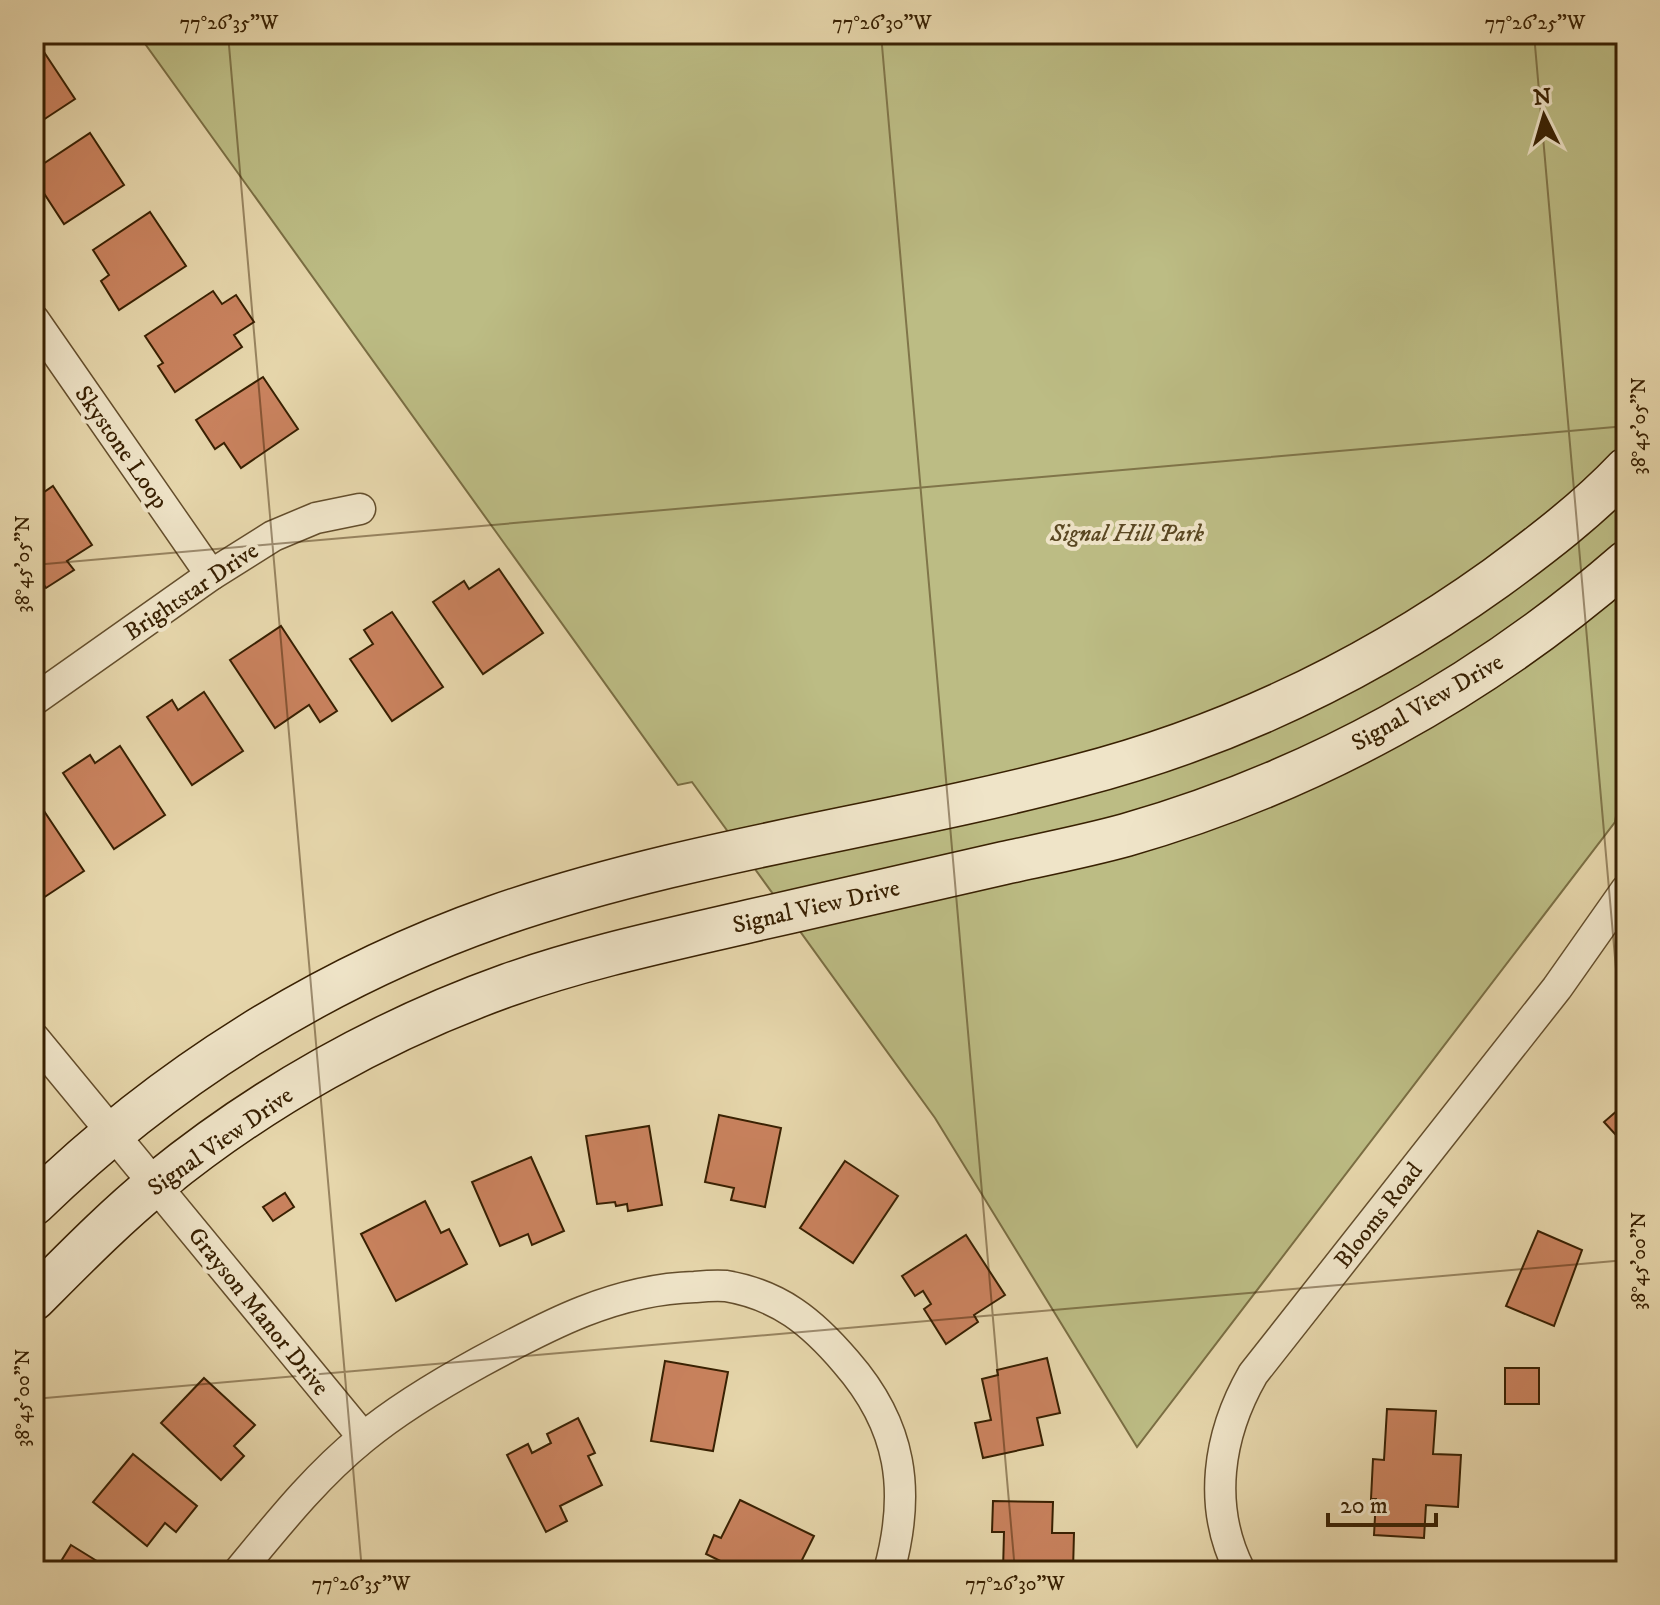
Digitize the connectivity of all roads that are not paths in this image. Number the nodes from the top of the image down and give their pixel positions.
1 (34, 320) edge
2 (1626, 469) edge
3 (360, 509) dead end
4 (1626, 562) edge
5 (211, 575) junction
6 (34, 700) edge
7 (1626, 890) edge
8 (34, 1038) edge
9 (112, 1132) junction
10 (156, 1184) junction
11 (34, 1204) edge
12 (34, 1299) edge
13 (363, 1437) junction
14 (239, 1571) edge
15 (889, 1571) edge
16 (1240, 1571) edge

1 - 5 street, Skystone Loop
2 - 9 main road
3 - 5 street, Brightstar Drive
4 - 10 main road, Signal View Drive
5 - 6 street, Brightstar Drive
7 - 16 street, Blooms Road
8 - 9 street, Grayson Manor Drive
9 - 10 street, Grayson Manor Drive
9 - 11 main road
10 - 12 main road, Signal View Drive
10 - 13 street, Grayson Manor Drive
13 - 14 street
13 - 15 street

